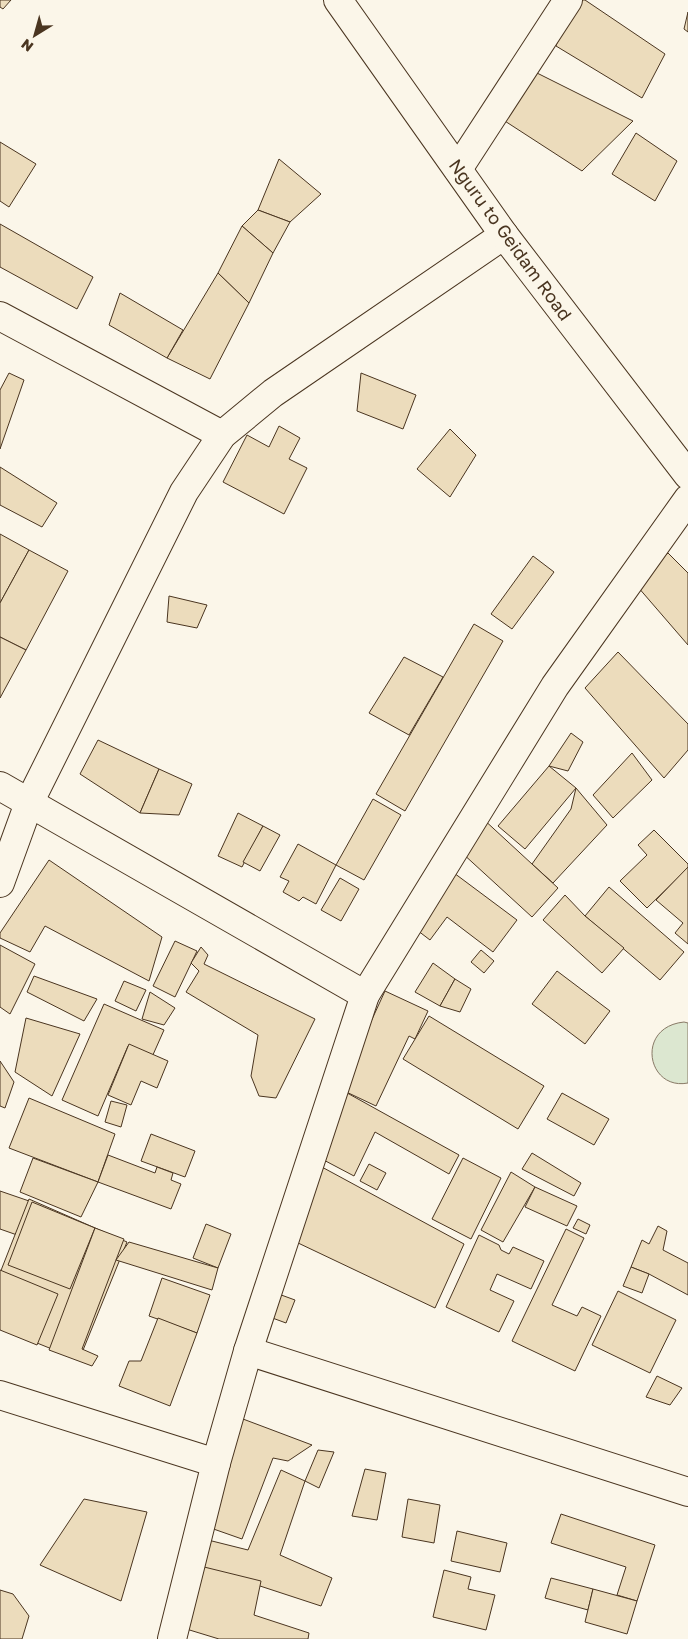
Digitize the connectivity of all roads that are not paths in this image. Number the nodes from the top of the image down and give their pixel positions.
1 (338, 0) edge
2 (568, 0) edge
3 (458, 170) junction
4 (504, 235) junction
5 (0, 316) edge
6 (222, 434) junction
7 (688, 475) edge
8 (688, 499) edge
9 (0, 786) edge
10 (29, 803) junction
11 (0, 883) edge
12 (365, 995) junction
13 (248, 1351) junction
14 (0, 1395) edge
15 (216, 1463) junction
16 (688, 1492) edge
17 (172, 1639) edge

1 - 3 street, Nguru to Geidam Road
2 - 3 street
3 - 4 street, Nguru to Geidam Road
4 - 6 street
4 - 7 street, Nguru to Geidam Road
5 - 6 street
6 - 10 street
8 - 12 street
9 - 10 street
10 - 11 street
10 - 12 street
12 - 13 street
13 - 15 street
13 - 16 street
14 - 15 street
15 - 17 street

